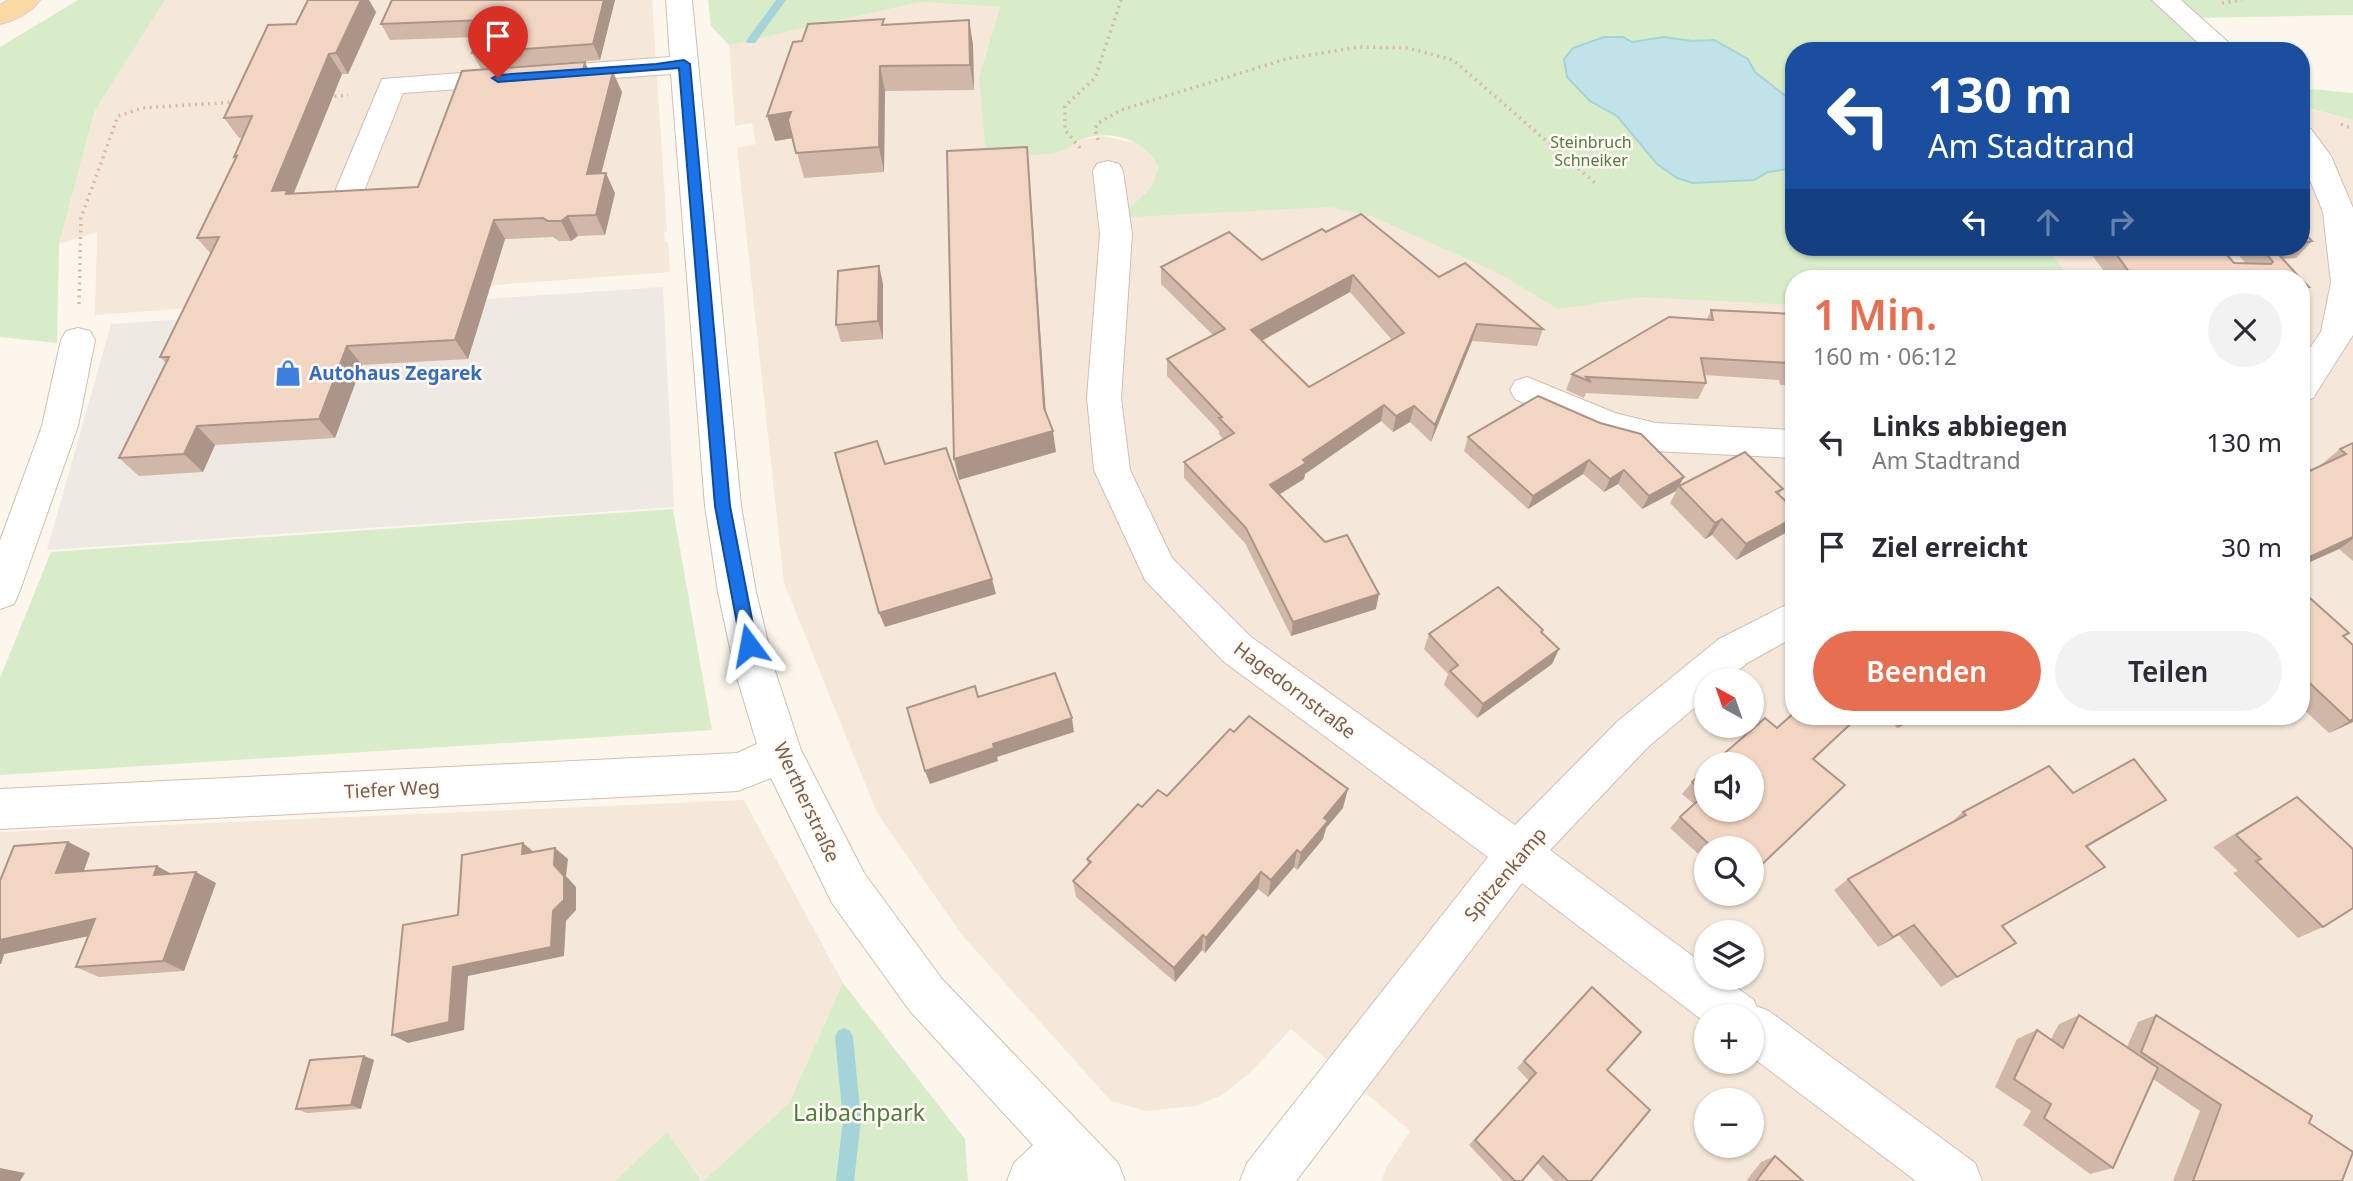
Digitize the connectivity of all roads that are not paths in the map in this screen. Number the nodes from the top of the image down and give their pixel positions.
1 (27, 0) edge
2 (679, 0) edge
3 (2165, 0) edge
4 (0, 16) edge
5 (2214, 42) edge
6 (684, 64) junction
7 (2310, 149) edge
8 (1108, 171) road end
9 (351, 189) edge
10 (78, 340) road end
11 (2330, 342) edge
12 (2310, 374) edge
13 (1527, 390) dead end
14 (1785, 444) edge
15 (0, 593) edge
16 (1785, 622) edge
17 (781, 754) junction
18 (0, 808) edge
19 (1518, 853) junction
20 (1720, 1004) edge
21 (1764, 1037) edge
22 (1066, 1146) junction
23 (1032, 1181) edge
24 (1100, 1181) edge
25 (1265, 1181) edge
26 (1957, 1181) edge

1 - 4 main road
2 - 6 street, Wertherstraße
3 - 5 street
6 - 9 street
6 - 17 street, Wertherstraße
7 - 11 street
8 - 19 street, Hagedornstraße
10 - 15 street
11 - 12 street
13 - 14 street
16 - 19 street, Spitzenkamp
17 - 18 street, Tiefer Weg
17 - 22 street, Wertherstraße
19 - 20 street, Hagedornstraße
19 - 25 street, Spitzenkamp
21 - 26 street
22 - 23 street
22 - 24 street, Wertherstraße

